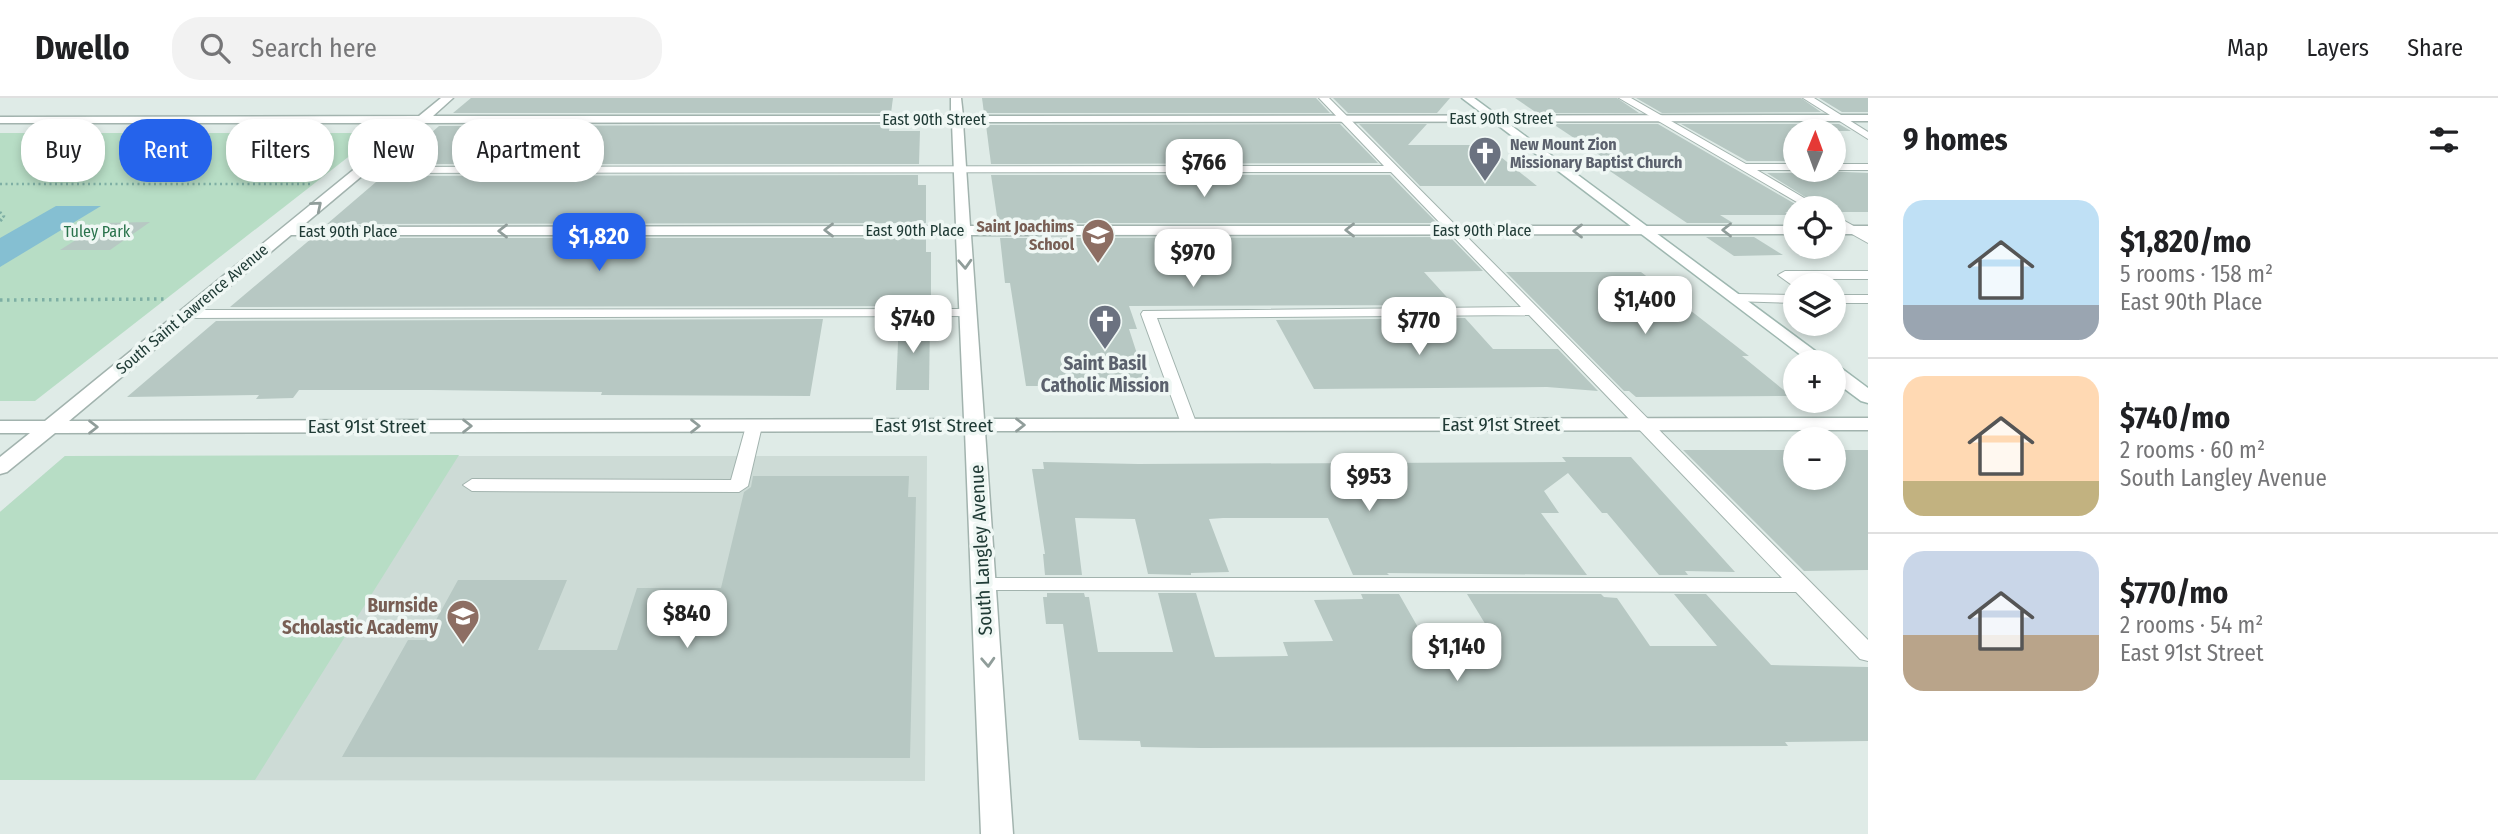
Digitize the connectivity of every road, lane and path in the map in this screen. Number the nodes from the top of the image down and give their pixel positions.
1 (448, 98) edge
2 (1324, 98) edge
3 (1467, 98) edge
4 (1624, 98) edge
5 (1808, 98) edge
6 (956, 108) edge
7 (1344, 118) junction
8 (1494, 118) junction
9 (1659, 118) junction
10 (1839, 118) junction
11 (1868, 118) edge
12 (348, 119) edge
13 (422, 119) joint
14 (0, 120) edge
15 (1868, 136) edge
16 (1743, 167) junction
17 (1783, 167) edge
18 (1846, 167) edge
19 (1868, 167) edge
20 (960, 169) junction
21 (1393, 169) junction
22 (438, 170) edge
23 (348, 180) edge
24 (0, 184) edge
25 (314, 184) dead end
26 (1794, 196) edge
27 (0, 212) edge
28 (0, 221) edge
29 (963, 230) junction
30 (1454, 230) junction
31 (1783, 230) edge
32 (1861, 230) edge
33 (286, 231) junction
34 (1646, 231) junction
35 (1868, 239) edge
36 (1846, 275) edge
37 (1868, 275) edge
38 (0, 299) edge
39 (169, 299) dead end
40 (1736, 299) junction
41 (1783, 299) edge
42 (1846, 299) edge
43 (1868, 299) edge
44 (1533, 311) junction
45 (968, 313) junction
46 (186, 314) junction
47 (1805, 350) edge
48 (1846, 381) edge
49 (1868, 397) edge
50 (1644, 424) junction
51 (1868, 424) edge
52 (974, 425) junction
53 (1189, 425) junction
54 (754, 426) junction
55 (0, 427) edge
56 (49, 427) junction
57 (0, 467) edge
58 (472, 485) dead end
59 (1801, 584) junction
60 (983, 585) junction
61 (1868, 653) edge
62 (997, 834) edge

1 - 13 street, South Saint Lawrence Avenue
2 - 7 lane
3 - 8 street
4 - 9 lane
5 - 10 lane
6 - 7 street, East 90th Street
6 - 13 street, East 90th Street
6 - 20 street, South Langley Avenue
7 - 8 street, East 90th Street
7 - 21 lane
8 - 9 street, East 90th Street
8 - 34 street
9 - 10 street, East 90th Street
9 - 16 lane
10 - 11 street, East 90th Street
10 - 15 lane
12 - 14 street, East 90th Street
16 - 17 lane
16 - 26 lane
18 - 19 lane
20 - 21 lane
20 - 22 lane
20 - 29 street, South Langley Avenue
21 - 30 lane
33 -> 23 street, South Saint Lawrence Avenue
24 - 25 path
27 - 28 path
30 -> 29 street, East 90th Place
29 -> 33 street, East 90th Place
29 -> 45 street, South Langley Avenue
34 -> 30 street, East 90th Place
30 - 44 lane
31 -> 34 street, East 90th Place
32 - 35 lane
33 - 46 street, South Saint Lawrence Avenue
34 - 40 street
36 - 37 lane
38 - 39 path
40 - 41 lane
40 - 47 street
42 - 43 lane
44 - 50 lane
44 - 53 lane
45 - 46 lane
45 - 52 street, South Langley Avenue
46 - 56 street, South Saint Lawrence Avenue
48 - 49 street
50 - 51 street, East 91st Street
50 - 53 street, East 91st Street
50 - 59 lane
52 -> 53 street, East 91st Street
52 - 54 street, East 91st Street
52 - 60 street, South Langley Avenue
56 -> 54 street, East 91st Street
54 - 58 lane
55 - 56 street, East 91st Street
56 - 57 street, South Saint Lawrence Avenue
59 - 60 lane
59 - 61 lane
60 -> 62 street, South Langley Avenue

